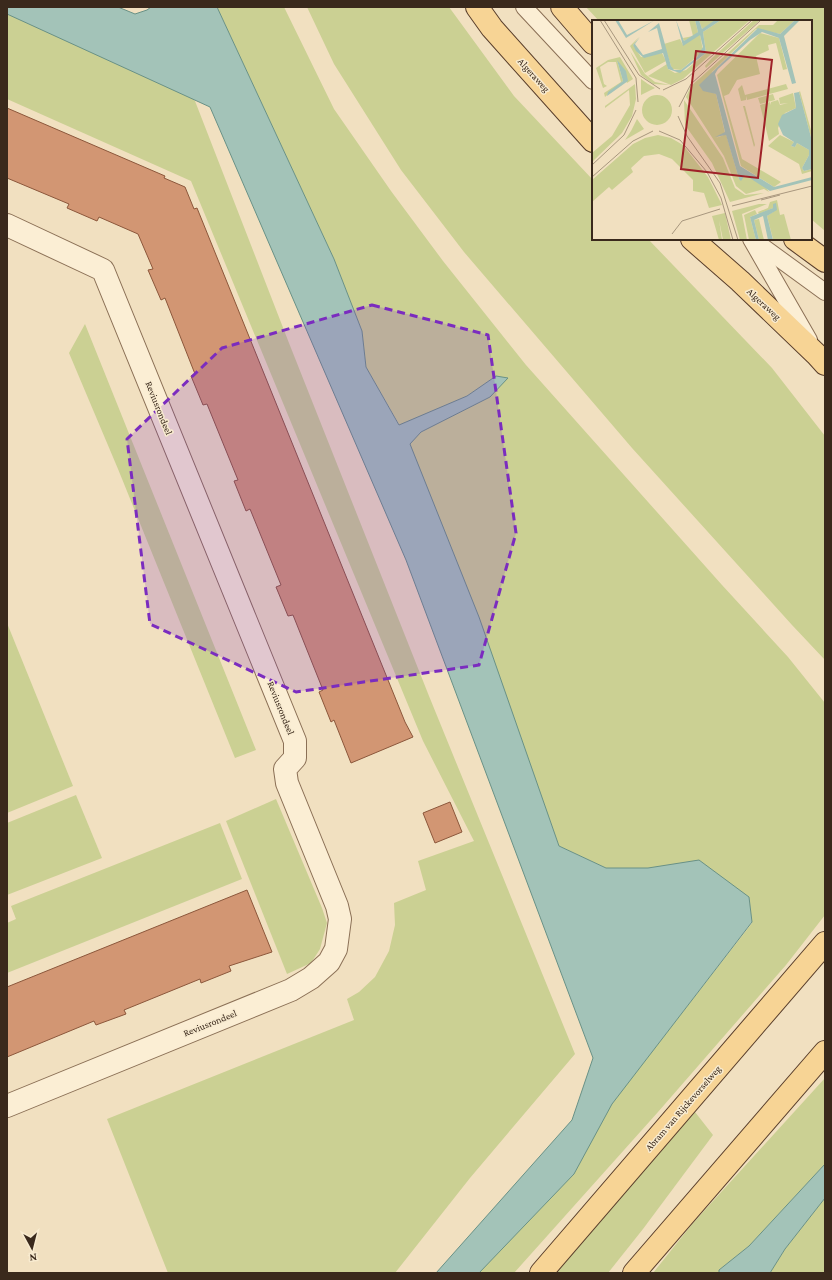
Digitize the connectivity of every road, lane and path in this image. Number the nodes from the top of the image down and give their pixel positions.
1 (477, 7) edge
2 (524, 7) edge
3 (562, 7) edge
4 (592, 41) edge
5 (592, 80) edge
6 (592, 140) edge
7 (7, 224) edge
8 (693, 240) edge
9 (752, 240) edge
10 (752, 240) edge
11 (795, 240) edge
12 (825, 261) edge
13 (825, 292) edge
14 (821, 359) edge
15 (825, 943) edge
16 (825, 1052) edge
17 (7, 1106) edge
18 (541, 1273) edge
19 (634, 1273) edge

1 - 6 main road, Algeraweg
2 - 5 lane
3 - 4 main road
7 - 17 street, Reviusrondeel
8 - 14 main road, Algeraweg
9 - 14 lane, Algeraweg
10 - 13 lane, Algeraweg
11 - 12 main road
15 - 18 main road, Abram van Rijckevorselweg
16 - 19 main road

